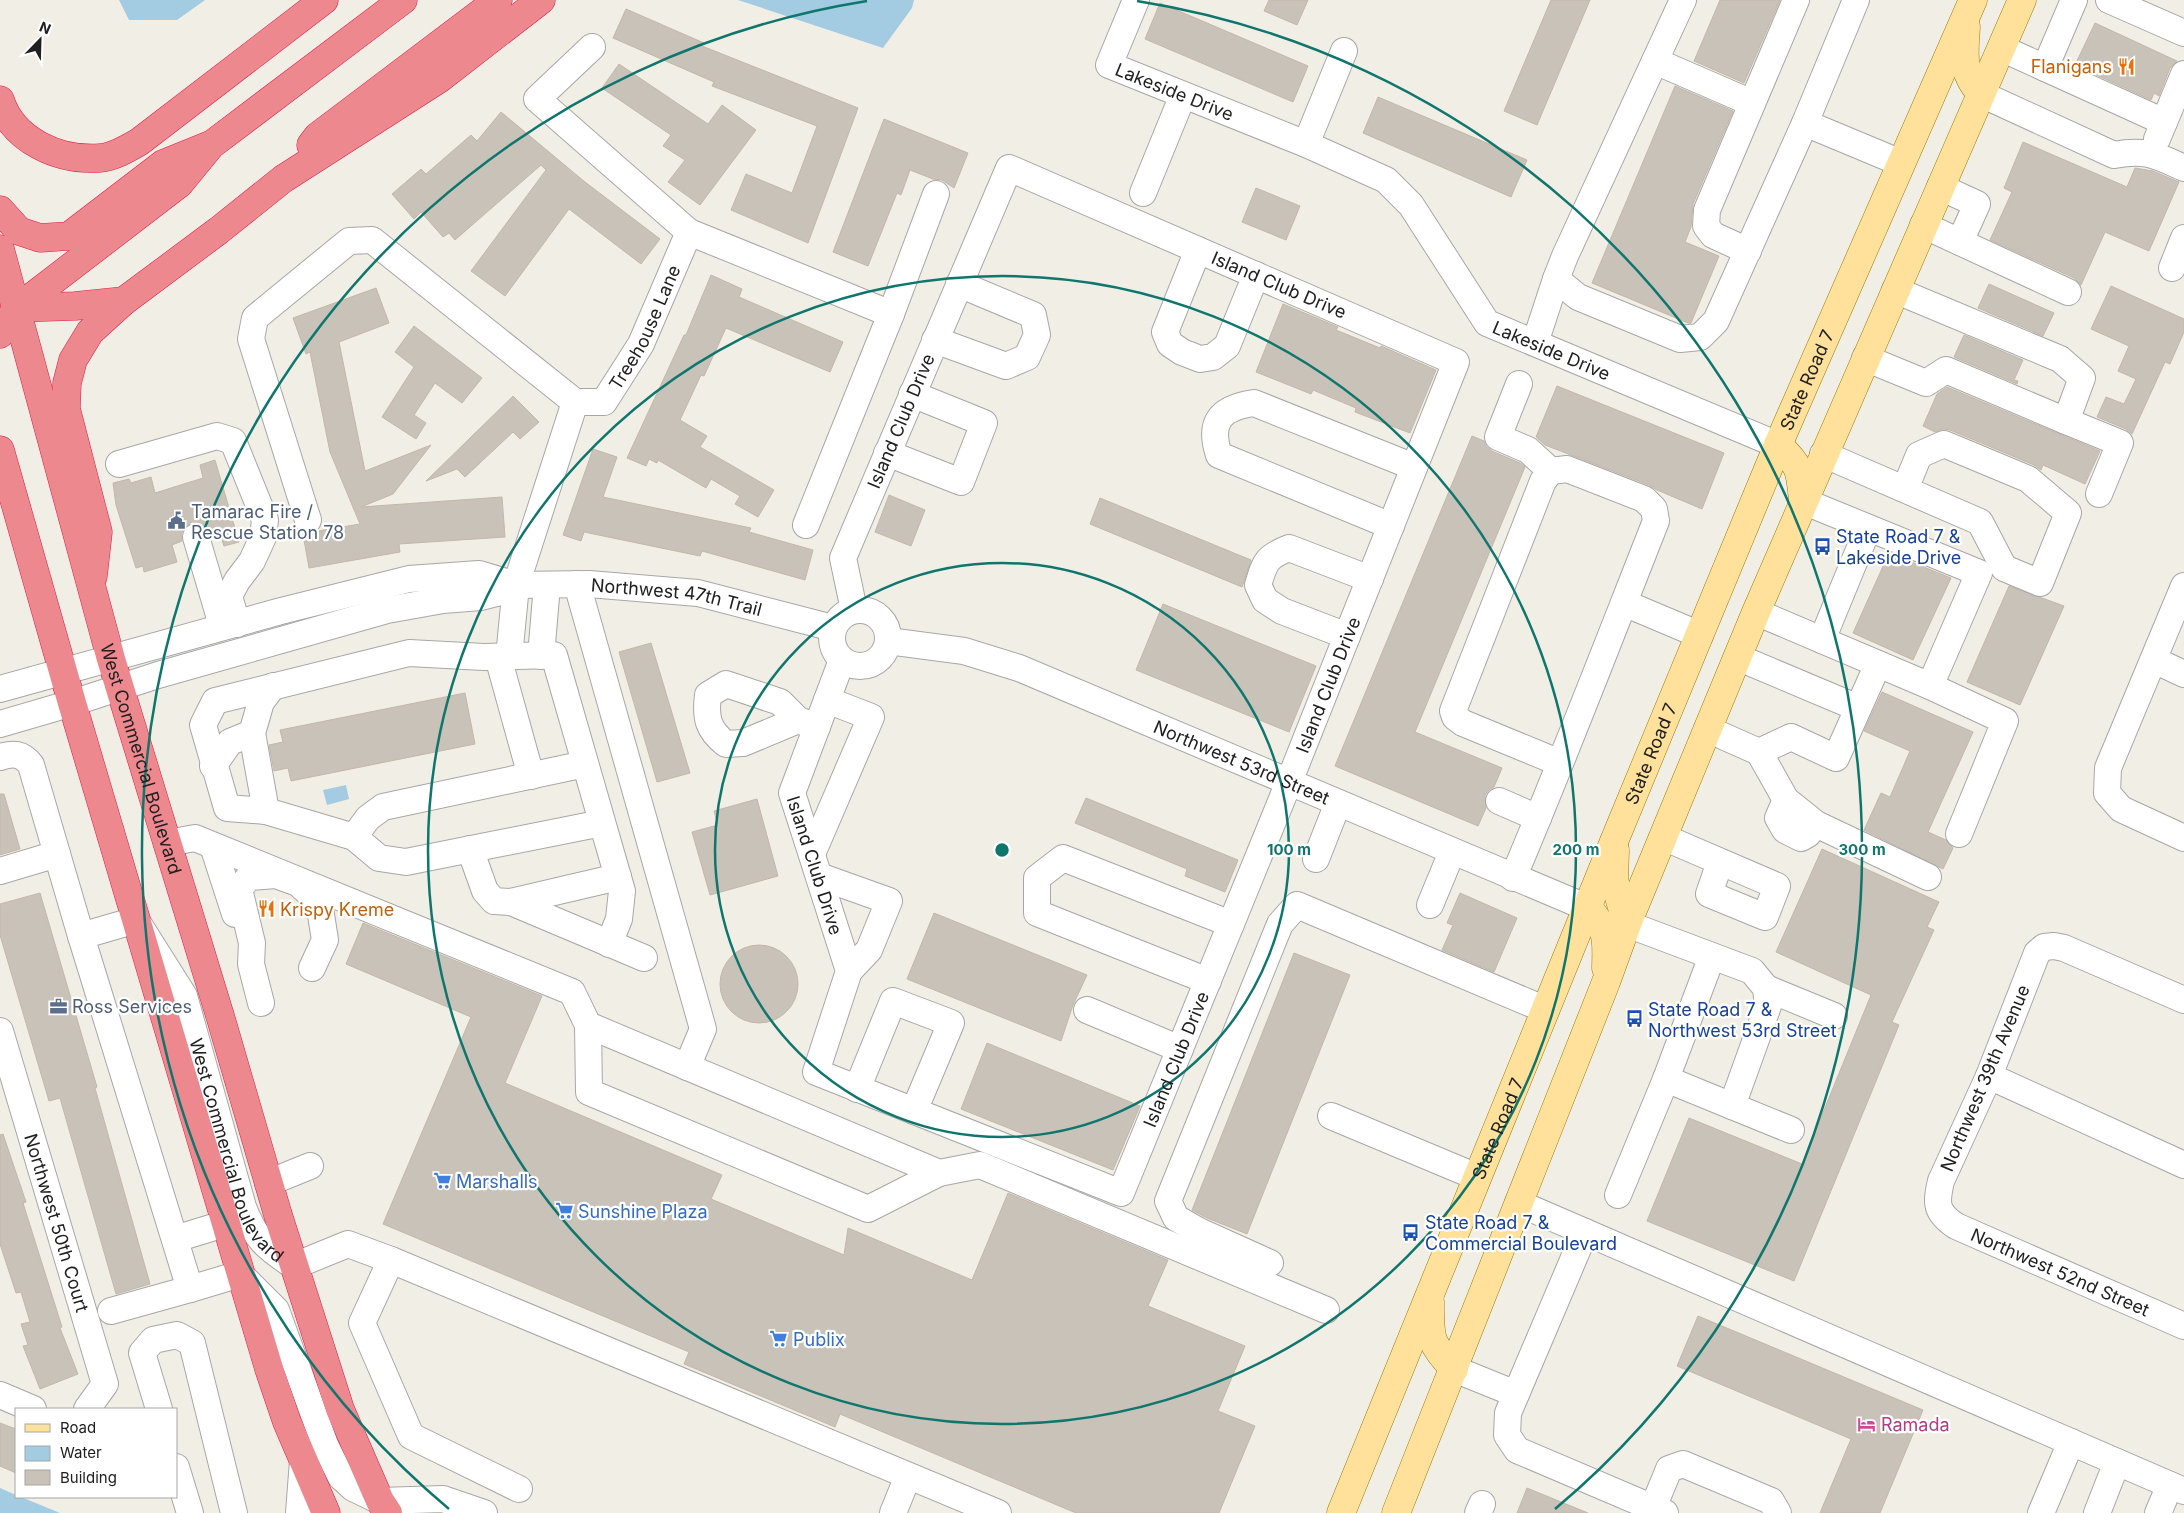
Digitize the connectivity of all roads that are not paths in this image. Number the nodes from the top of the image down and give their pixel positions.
1 (324, 0) edge
2 (402, 0) edge
3 (498, 0) edge
4 (541, 0) edge
5 (1136, 0) edge
6 (1684, 0) edge
7 (1796, 0) edge
8 (1855, 0) edge
9 (2022, 0) edge
10 (2074, 0) edge
11 (2109, 0) edge
12 (1970, 7) edge
13 (2184, 33) edge
14 (592, 46) dead end
15 (2001, 48) junction
16 (1344, 51) dead end
17 (1655, 61) junction
18 (2045, 68) junction
19 (2184, 74) edge
20 (1981, 94) junction
21 (1183, 95) junction
22 (0, 100) edge
23 (1752, 103) junction
24 (2164, 122) junction
25 (1805, 123) junction
26 (211, 144) junction
27 (1306, 144) junction
28 (2152, 153) junction
29 (1901, 163) junction
30 (2184, 168) edge
31 (283, 179) junction
32 (1940, 187) junction
33 (1143, 192) dead end
34 (936, 194) dead end
35 (0, 210) edge
36 (1924, 225) junction
37 (689, 232) junction
38 (2184, 238) edge
39 (1960, 242) junction
40 (0, 248) edge
41 (1198, 250) junction
42 (1748, 251) junction
43 (2172, 268) dead end
44 (1256, 275) junction
45 (1556, 279) junction
46 (959, 284) junction
47 (1895, 290) junction
48 (2068, 292) dead end
49 (8, 300) edge
50 (124, 301) junction
51 (891, 314) junction
52 (0, 334) edge
53 (935, 340) junction
54 (1535, 343) junction
55 (1865, 358) junction
56 (1519, 384) dead end
57 (912, 394) junction
58 (575, 402) junction
59 (2066, 421) junction
60 (1778, 445) junction
61 (0, 450) edge
62 (887, 453) junction
63 (1823, 454) junction
64 (119, 464) dead end
65 (1414, 467) junction
66 (1551, 470) junction
67 (6, 489) edge
68 (1905, 489) junction
69 (2099, 494) dead end
70 (1803, 501) junction
71 (308, 520) dead end
72 (806, 525) dead end
73 (1391, 526) junction
74 (1868, 528) junction
75 (196, 537) dead end
76 (1370, 579) junction
77 (577, 584) junction
78 (547, 585) junction
79 (2184, 586) edge
80 (516, 587) junction
81 (92, 593) junction
82 (1624, 603) junction
83 (304, 606) junction
84 (854, 610) junction
85 (1756, 612) junction
86 (230, 626) junction
87 (833, 628) junction
88 (310, 631) junction
89 (1700, 635) junction
90 (1347, 636) junction
91 (1822, 640) junction
92 (888, 641) junction
93 (541, 656) junction
94 (503, 657) junction
95 (1737, 657) junction
96 (111, 659) junction
97 (842, 660) junction
98 (2154, 660) junction
99 (1878, 664) junction
100 (63, 673) junction
101 (2184, 674) edge
102 (273, 686) junction
103 (1930, 686) junction
104 (120, 688) junction
105 (0, 689) edge
106 (827, 700) junction
107 (72, 703) junction
108 (1858, 708) junction
109 (0, 724) edge
110 (1707, 729) junction
111 (252, 733) junction
112 (1760, 752) junction
113 (0, 757) edge
114 (1560, 762) junction
115 (585, 764) junction
116 (214, 766) junction
117 (531, 776) junction
118 (1289, 782) junction
119 (264, 800) junction
120 (1499, 801) dead end
121 (1338, 803) junction
122 (1538, 818) junction
123 (602, 823) junction
124 (1959, 834) dead end
125 (354, 837) junction
126 (1663, 837) junction
127 (2184, 838) edge
128 (1615, 839) junction
129 (167, 843) junction
130 (212, 846) junction
131 (470, 849) junction
132 (1452, 852) junction
133 (57, 854) junction
134 (1316, 859) dead end
135 (1720, 862) dead end
136 (815, 865) junction
137 (0, 871) edge
138 (618, 877) junction
139 (1928, 877) dead end
140 (1513, 878) junction
141 (511, 902) junction
142 (1430, 905) dead end
143 (1588, 908) junction
144 (136, 920) junction
145 (1231, 924) junction
146 (1627, 924) junction
147 (81, 936) junction
148 (609, 944) junction
149 (1712, 956) junction
150 (644, 958) dead end
151 (251, 964) junction
152 (312, 968) dead end
153 (849, 971) junction
154 (1208, 981) junction
155 (1606, 982) junction
156 (1766, 988) junction
157 (2184, 1000) edge
158 (261, 1003) dead end
159 (1087, 1010) dead end
160 (1546, 1010) junction
161 (1834, 1016) dead end
162 (588, 1025) junction
163 (0, 1031) edge
164 (1180, 1049) junction
165 (687, 1067) junction
166 (1989, 1076) junction
167 (1666, 1079) junction
168 (857, 1089) junction
169 (1732, 1106) junction
170 (914, 1111) junction
171 (1331, 1116) dead end
172 (1791, 1130) dead end
173 (2184, 1165) edge
174 (310, 1166) dead end
175 (939, 1173) junction
176 (1478, 1177) junction
177 (268, 1183) junction
178 (1618, 1195) dead end
179 (1518, 1204) junction
180 (1940, 1212) joint
181 (224, 1224) junction
182 (1585, 1232) junction
183 (175, 1238) junction
184 (391, 1260) junction
185 (1270, 1263) dead end
186 (294, 1266) junction
187 (240, 1274) junction
188 (190, 1289) junction
189 (1429, 1293) junction
190 (1326, 1310) dead end
191 (111, 1311) dead end
192 (2184, 1326) edge
193 (1454, 1369) junction
194 (1516, 1394) junction
195 (0, 1395) edge
196 (31, 1408) edge
197 (88, 1408) edge
198 (159, 1408) edge
199 (2071, 1442) junction
200 (303, 1460) junction
201 (2117, 1462) junction
202 (178, 1474) edge
203 (908, 1476) junction
204 (2177, 1488) edge
205 (519, 1489) dead end
206 (384, 1507) edge
207 (1659, 1510) edge
208 (190, 1513) edge
209 (234, 1513) edge
210 (299, 1513) edge
211 (326, 1513) edge
212 (484, 1513) edge
213 (893, 1513) edge
214 (998, 1513) edge
215 (1341, 1513) edge
216 (1396, 1513) edge
217 (1778, 1513) edge
218 (2040, 1513) edge
219 (2097, 1513) edge
220 (2158, 1513) edge

1 - 22 highway
2 - 26 highway
3 - 31 highway
4 - 31 highway
5 - 21 street, Lakeside Drive
6 - 17 street
7 - 23 street
8 - 25 street
9 - 15 main road
10 - 18 street
11 - 13 street
12 - 20 main road
12 - 29 main road, State Road 7
14 - 37 street
15 - 18 street
15 - 20 main road
16 - 27 street
17 - 23 street
17 - 45 street
18 - 24 street
19 - 24 street
20 - 28 street
20 - 32 main road
21 - 27 street, Lakeside Drive
21 - 33 street
23 - 42 street
24 - 28 street
25 - 29 street
25 - 42 street
26 - 35 highway
26 - 49 highway
27 - 54 street, Lakeside Drive
28 - 30 street
29 - 60 main road, State Road 7
31 - 50 highway
32 - 36 main road
32 - 39 street
34 - 51 street
36 - 39 street
36 - 47 main road
37 - 51 street
37 - 58 street, Treehouse Lane
38 - 43 street
39 - 48 street
40 - 49 highway, West Commercial Boulevard
41 - 44 street, Island Club Drive
41 - 44 street
41 - 46 street, Island Club Drive
42 - 45 street
44 - 65 street, Island Club Drive
45 - 54 street
46 - 53 street, Island Club Drive
46 - 53 street
47 - 55 main road
47 - 59 street
49 - 50 highway
49 - 52 highway
49 - 81 highway, West Commercial Boulevard
50 - 81 highway
51 - 72 street
53 - 57 street, Island Club Drive
54 - 60 street, Lakeside Drive
55 - 59 street
55 - 63 main road
56 - 66 street
57 - 62 street, Island Club Drive
57 - 62 street
58 - 71 street
58 - 80 street
59 - 69 street
60 - 70 main road
60 - 89 main road, State Road 7
61 - 67 highway, West Commercial Boulevard
62 - 84 street, Island Club Drive
63 - 68 street
63 - 70 main road
64 - 86 street
65 - 73 street, Island Club Drive
65 - 73 street
66 - 82 street
66 - 114 street
67 - 100 highway, West Commercial Boulevard
68 - 68 street
70 - 74 street
70 - 85 main road
73 - 76 street, Island Club Drive
74 - 91 street
74 - 103 street
75 - 86 street
76 - 90 street, Island Club Drive
76 - 90 street
77 - 78 street, Northwest 47th Trail
77 - 87 street, Northwest 47th Trail
77 - 165 street
78 - 80 street, Northwest 47th Trail
78 - 93 street
79 - 98 street
80 - 83 street
80 - 88 street
80 - 94 street
81 - 96 highway, West Commercial Boulevard
82 - 89 street
82 - 114 street
83 - 86 street
83 - 88 street
84 - 87 street
84 - 92 street
85 - 91 street
85 - 95 main road
86 - 96 street
87 - 97 street
88 - 104 street
89 - 128 main road, State Road 7
90 - 118 street, Island Club Drive
91 - 99 street
92 - 97 street
92 - 118 street, Northwest 53rd Street
93 - 94 street
93 - 115 street
94 - 102 street
94 - 117 street
95 - 108 street
95 - 110 main road
96 - 100 street
96 - 104 highway, West Commercial Boulevard
97 - 106 street, Island Club Drive
98 - 101 street
98 - 127 street
99 - 103 street
99 - 108 street
100 - 105 street
100 - 107 highway, West Commercial Boulevard
102 - 111 street
102 - 116 street
103 - 124 street
104 - 107 street
104 - 129 highway, West Commercial Boulevard
106 - 136 street, Island Club Drive
106 - 136 street
107 - 109 street
107 - 144 highway, West Commercial Boulevard
108 - 112 street
110 - 112 street
110 - 126 main road
111 - 116 street
111 - 119 street
112 - 139 street
113 - 133 street
114 - 122 street
115 - 117 street
115 - 123 street
116 - 119 street
117 - 125 street
118 - 121 street, Northwest 53rd Street
118 - 145 street, Island Club Drive
119 - 125 street
120 - 122 street
121 - 132 street, Northwest 53rd Street
121 - 134 street
122 - 140 street
123 - 131 street
123 - 138 street
125 - 131 street
126 - 135 street
126 - 146 main road
128 - 143 main road, State Road 7
128 - 146 main road
129 - 130 street
129 - 177 highway, West Commercial Boulevard
130 - 151 street
130 - 162 street
131 - 141 street
132 - 140 street, Northwest 53rd Street
132 - 142 street
133 - 137 street
133 - 147 street
136 - 153 street, Island Club Drive
136 - 153 street
138 - 141 street
138 - 148 street
140 - 143 street, Northwest 53rd Street
141 - 148 street
143 - 155 main road
143 - 160 main road, State Road 7
144 - 147 street
144 - 181 highway, West Commercial Boulevard
144 - 186 street, West Commercial Boulevard
145 - 154 street, Island Club Drive
145 - 154 street
146 - 149 street
146 - 155 main road
147 - 183 street
148 - 150 street
149 - 156 street
149 - 167 street
151 - 152 street
151 - 158 street
153 - 168 street, Island Club Drive
154 - 164 street, Island Club Drive
155 - 179 main road
156 - 161 street
156 - 169 street
157 - 166 street, Northwest 39th Avenue
159 - 164 street
160 - 176 main road, State Road 7
160 - 185 street
162 - 165 street
162 - 175 street
163 - 197 street, Northwest 50th Court
164 - 170 street, Island Club Drive
165 - 175 street
166 - 173 street
166 - 180 street, Northwest 39th Avenue
167 - 169 street
167 - 178 street
168 - 170 street, Island Club Drive
168 - 170 street
169 - 172 street
171 - 176 street
174 - 177 street
175 - 190 street
176 - 189 main road, State Road 7
177 - 186 highway, West Commercial Boulevard
179 - 182 street
179 - 193 main road
180 - 192 street, Northwest 52nd Street
181 - 183 street
181 - 187 highway, West Commercial Boulevard
182 - 194 street
182 - 199 street
183 - 188 street
184 - 186 street
184 - 203 street
184 - 205 street
186 - 206 highway, West Commercial Boulevard
187 - 188 street
187 - 200 highway, West Commercial Boulevard
187 - 206 street, West Commercial Boulevard
188 - 191 street
189 - 193 main road
189 - 215 main road, State Road 7
193 - 194 street
193 - 216 main road
194 - 207 street
195 - 196 street
198 - 209 street
199 - 201 street
199 - 218 street
200 - 210 street
200 - 211 highway, West Commercial Boulevard
201 - 204 street
201 - 219 street
202 - 208 street
203 - 213 street
203 - 214 street
204 - 220 street
206 - 212 street
207 - 217 street

